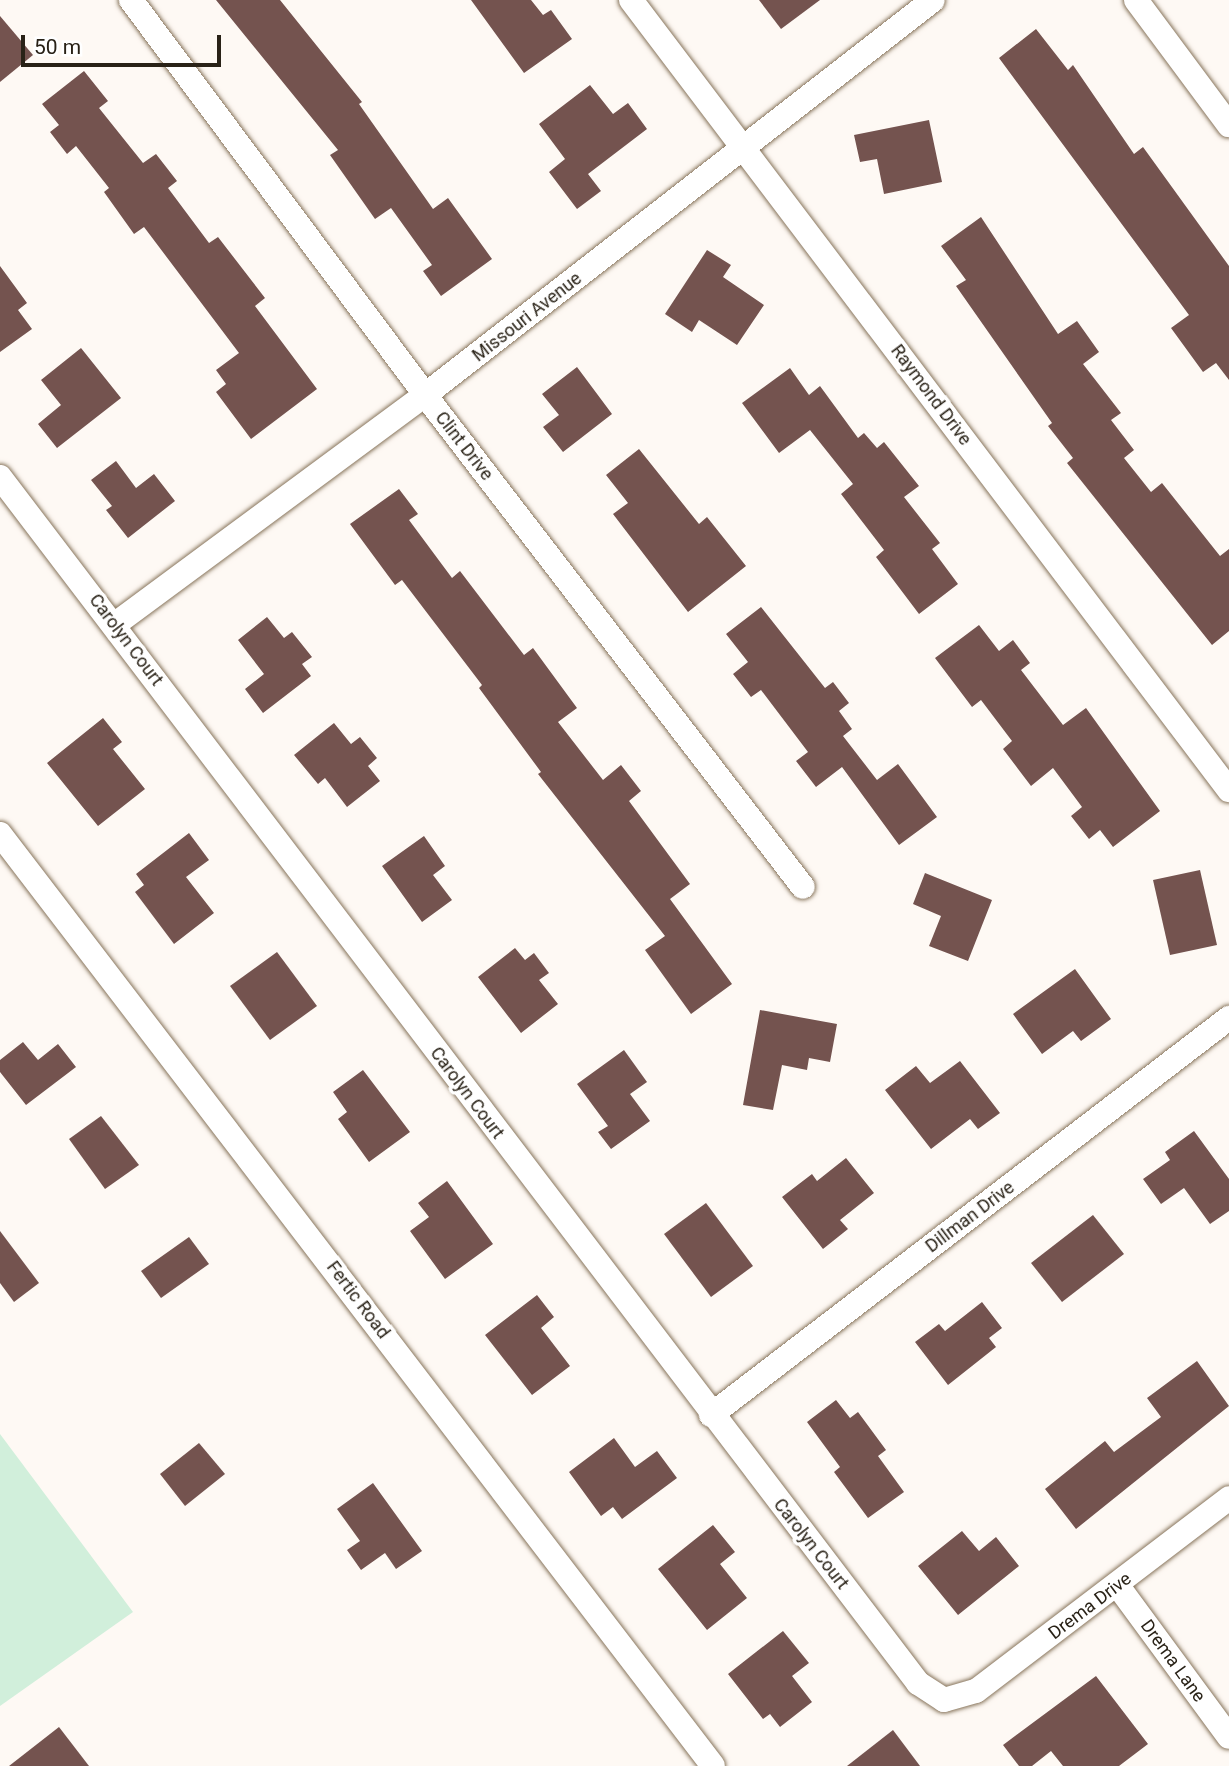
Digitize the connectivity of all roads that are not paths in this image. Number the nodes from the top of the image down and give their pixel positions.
1 (131, 0) edge
2 (631, 0) edge
3 (933, 0) edge
4 (1136, 0) edge
5 (1229, 125) edge
6 (745, 148) junction
7 (425, 396) junction
8 (0, 477) edge
9 (114, 625) junction
10 (1229, 790) edge
11 (0, 834) edge
12 (803, 887) dead end
13 (1229, 1018) edge
14 (711, 1415) junction
15 (1229, 1498) edge
16 (1118, 1586) junction
17 (944, 1700) joint
18 (1229, 1737) edge
19 (713, 1766) edge

1 - 7 street, Clint Drive
2 - 6 street, Raymond Drive
3 - 6 street, Missouri Avenue
4 - 5 street
6 - 7 street, Missouri Avenue
6 - 10 street, Raymond Drive
7 - 9 street, Missouri Avenue
7 - 12 street, Clint Drive
8 - 9 street, Carolyn Court
9 - 14 street, Carolyn Court
11 - 19 street, Fertic Road
13 - 14 street, Dillman Drive
14 - 17 street, Carolyn Court
15 - 16 street, Drema Drive
16 - 17 street, Drema Drive
16 - 18 street, Drema Lane

